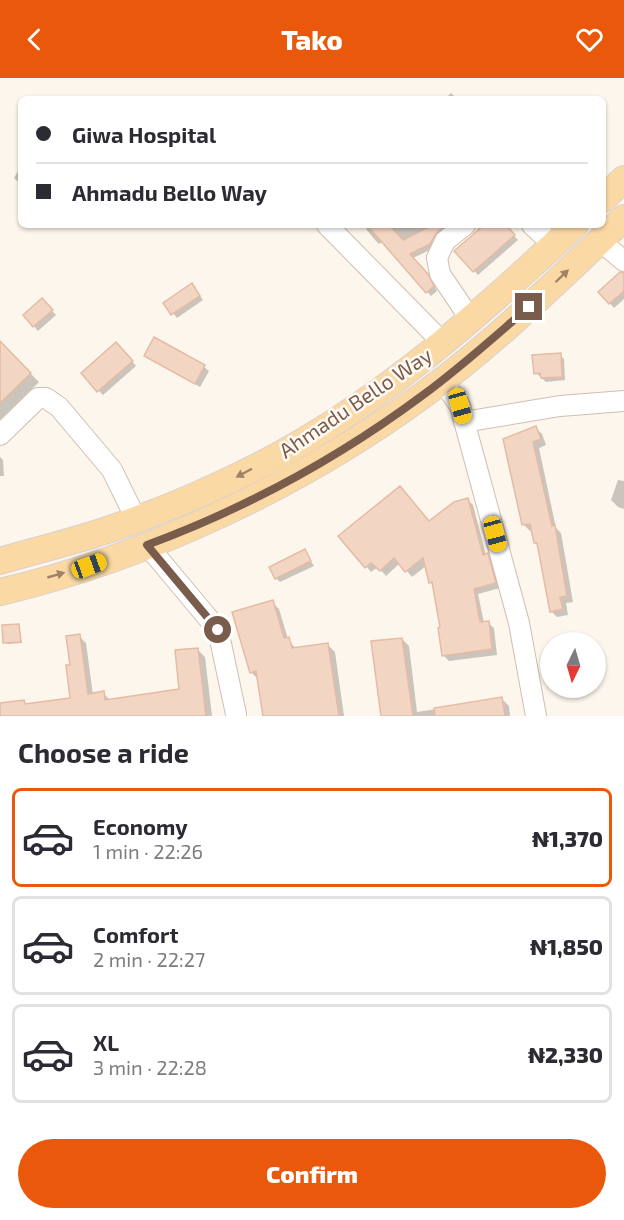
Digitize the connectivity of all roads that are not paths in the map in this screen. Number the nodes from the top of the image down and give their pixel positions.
1 (624, 179) edge
2 (606, 196) edge
3 (624, 218) edge
4 (330, 228) edge
5 (461, 228) edge
6 (535, 228) edge
7 (572, 228) edge
8 (599, 240) junction
9 (554, 245) junction
10 (624, 261) edge
11 (471, 320) junction
12 (443, 343) junction
13 (442, 380) junction
14 (624, 401) edge
15 (465, 422) junction
16 (0, 435) edge
17 (136, 519) junction
18 (147, 545) junction
19 (0, 561) edge
20 (0, 592) edge
21 (236, 714) dead end
22 (536, 716) edge

1 - 2 main road
3 - 8 main road, Ahmadu Bello Way
4 - 12 street
5 - 11 street
6 - 9 street
7 - 9 main road, Ahmadu Bello Way
8 - 10 street
13 -> 8 main road, Ahmadu Bello Way
9 - 11 main road, Ahmadu Bello Way
11 - 12 main road, Ahmadu Bello Way
12 -> 17 main road, Ahmadu Bello Way
13 - 15 street
13 - 18 main road, Ahmadu Bello Way
14 - 15 street
15 - 22 street
16 - 17 street
17 - 19 main road, Ahmadu Bello Way
20 -> 18 main road, Ahmadu Bello Way
18 - 21 street

